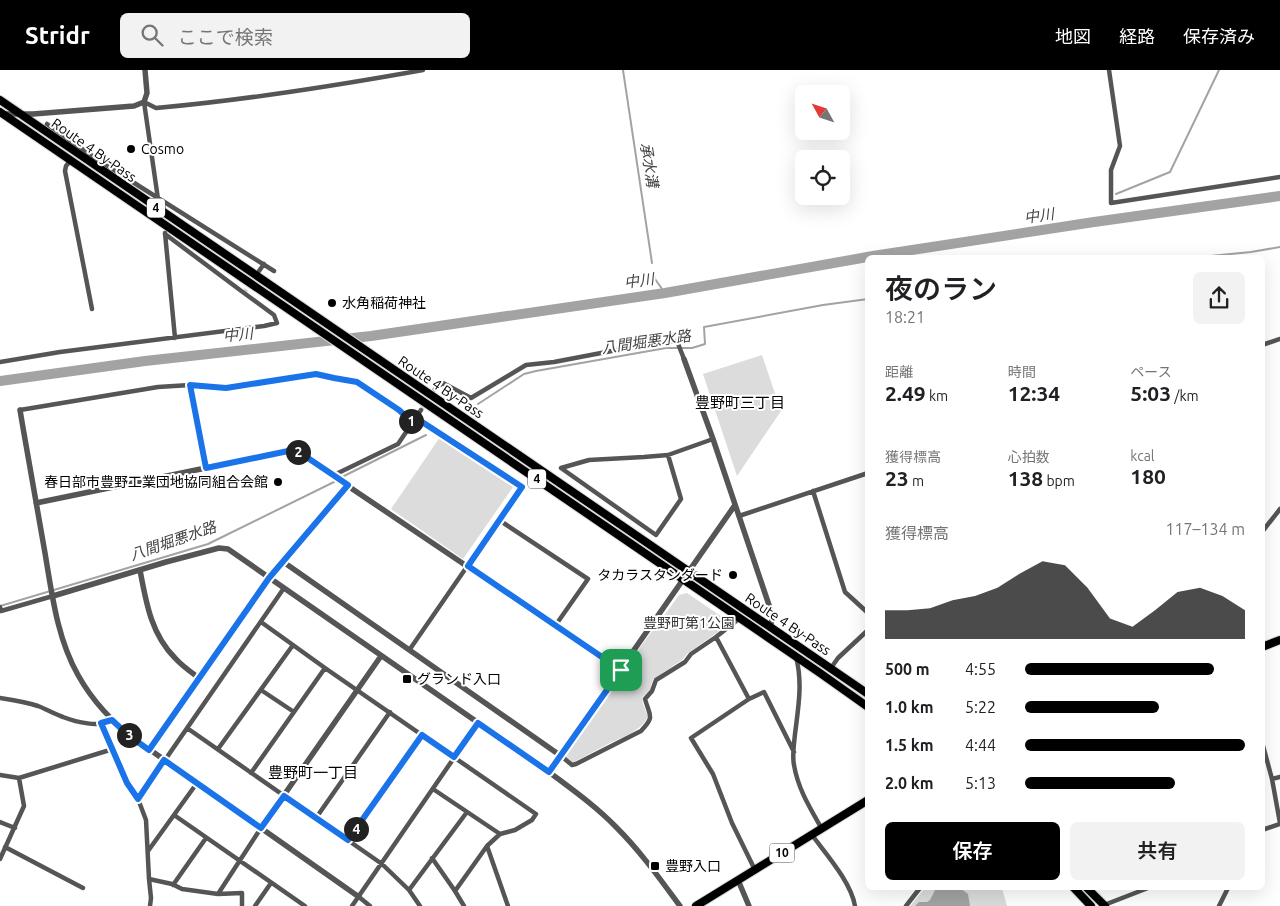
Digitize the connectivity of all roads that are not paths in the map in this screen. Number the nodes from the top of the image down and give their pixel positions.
1 (146, 70) edge
2 (423, 70) edge
3 (1108, 70) edge
4 (0, 100) edge
5 (144, 102) junction
6 (1, 113) edge
7 (20, 114) junction
8 (47, 124) dead end
9 (71, 160) junction
10 (1280, 178) edge
11 (158, 198) junction
12 (153, 206) junction
13 (164, 223) junction
14 (165, 234) junction
15 (264, 264) junction
16 (259, 271) tunnel mouth
17 (274, 271) dead end
18 (92, 309) dead end
19 (175, 338) junction
20 (1280, 340) edge
21 (1265, 344) edge
22 (684, 359) joint
23 (0, 362) edge
24 (190, 385) junction
25 (435, 389) dead end
26 (20, 410) joint
27 (422, 410) tunnel mouth
28 (416, 418) junction
29 (413, 423) junction
30 (714, 439) junction
31 (668, 455) junction
32 (206, 468) junction
33 (865, 474) edge
34 (335, 476) junction
35 (345, 483) junction
36 (813, 491) junction
37 (36, 503) junction
38 (735, 504) junction
39 (1280, 509) edge
40 (739, 516) junction
41 (499, 520) junction
42 (1265, 528) edge
43 (282, 560) junction
44 (468, 566) junction
45 (140, 570) junction
46 (689, 571) junction
47 (269, 578) junction
48 (683, 580) junction
49 (284, 588) junction
50 (53, 595) junction
51 (0, 608) edge
52 (865, 610) edge
53 (740, 618) junction
54 (261, 622) junction
55 (555, 626) junction
56 (770, 627) junction
57 (865, 633) edge
58 (716, 637) junction
59 (1280, 640) edge
60 (293, 644) junction
61 (1265, 646) edge
62 (410, 649) junction
63 (381, 656) junction
64 (796, 656) junction
65 (325, 668) junction
66 (830, 668) junction
67 (621, 670) junction
68 (199, 678) junction
69 (260, 690) junction
70 (357, 690) junction
71 (865, 692) edge
72 (0, 698) edge
73 (749, 700) junction
74 (865, 705) edge
75 (294, 712) junction
76 (390, 712) junction
77 (112, 720) junction
78 (101, 723) junction
79 (478, 723) junction
80 (187, 728) junction
81 (422, 735) junction
82 (113, 749) junction
83 (218, 749) junction
84 (149, 750) junction
85 (794, 752) junction
86 (1265, 753) edge
87 (561, 756) junction
88 (454, 757) junction
89 (164, 760) junction
90 (549, 772) junction
91 (251, 773) junction
92 (0, 775) edge
93 (1280, 777) edge
94 (19, 778) junction
95 (1272, 779) junction
96 (196, 782) junction
97 (433, 788) junction
98 (284, 796) junction
99 (138, 799) junction
100 (865, 802) edge
101 (467, 812) junction
102 (174, 815) junction
103 (316, 818) junction
104 (0, 822) edge
105 (1280, 823) edge
106 (14, 828) junction
107 (261, 828) junction
108 (822, 829) junction
109 (1265, 829) edge
110 (500, 834) junction
111 (812, 835) junction
112 (206, 838) junction
113 (348, 840) junction
114 (487, 846) junction
115 (5, 847) junction
116 (148, 851) junction
117 (0, 858) edge
118 (432, 858) junction
119 (239, 860) junction
120 (382, 864) junction
121 (755, 870) junction
122 (149, 879) junction
123 (738, 880) junction
124 (272, 882) junction
125 (173, 885) junction
126 (83, 888) dead end
127 (409, 890) junction
128 (455, 890) junction
129 (918, 890) edge
130 (1076, 890) edge
131 (1089, 890) edge
132 (1143, 890) edge
133 (1227, 890) edge
134 (218, 894) junction
135 (359, 896) junction
136 (150, 906) edge
137 (242, 906) edge
138 (255, 906) edge
139 (304, 906) edge
140 (352, 906) edge
141 (370, 906) edge
142 (420, 906) edge
143 (464, 906) edge
144 (508, 906) edge
145 (680, 906) edge
146 (696, 906) edge
147 (749, 906) edge
148 (855, 906) edge
149 (906, 906) edge
150 (1091, 906) edge
151 (1104, 906) edge
152 (1219, 906) edge

1 - 5 street
2 - 5 street
3 - 10 street
4 - 7 main road, Route 4 By-Pass / 4
5 - 7 street
5 - 11 street
6 - 7 street
6 - 9 main road, Route 4 By-Pass / 4
7 - 12 main road, Route 4 By-Pass / 4
8 - 11 street
9 - 13 main road, Route 4 By-Pass / 4
9 - 18 street
11 - 12 street
11 - 15 street
12 - 46 main road, Route 4 By-Pass / 4
13 - 14 street
13 - 48 main road, Route 4 By-Pass / 4
14 - 19 street
14 - 19 street
15 - 16 street
15 - 17 street
19 - 23 street
20 - 21 street
22 - 25 street
22 - 30 street
24 - 26 street
24 - 29 street
24 - 32 street
26 - 37 street
27 - 28 street
28 - 29 street
28 - 41 street
29 - 34 street
30 - 31 street
30 - 38 street
31 - 31 street
32 - 34 street
32 - 37 street
33 - 36 street
34 - 35 street
35 - 43 street
35 - 44 street
36 - 40 street
36 - 52 street
37 - 50 street
38 - 40 street
38 - 46 street
39 - 42 street
40 - 56 street
41 - 44 street
41 - 55 street
43 - 47 street
43 - 62 street
44 - 55 street
44 - 62 street
45 - 47 street
45 - 50 street
45 - 68 street
46 - 48 street
46 - 56 main road, Route 4 By-Pass / 4
47 - 49 street
47 - 68 street
48 - 53 main road, Route 4 By-Pass / 4
48 - 67 street
49 - 54 street
49 - 63 street
50 - 51 street
50 - 77 street
53 - 58 street
53 - 64 main road, Route 4 By-Pass / 4
54 - 60 street
54 - 80 street
55 - 67 street
56 - 66 main road, Route 4 By-Pass / 4
57 - 66 street
58 - 73 street
58 - 87 street
59 - 61 main road
60 - 65 street
60 - 69 street
62 - 87 street
63 - 70 street
63 - 79 street
64 - 74 main road, Route 4 By-Pass / 4
64 - 85 street
65 - 70 street
65 - 75 street
66 - 71 main road, Route 4 By-Pass / 4
67 - 87 street
68 - 84 street
69 - 75 street
69 - 83 street
70 - 76 street
70 - 98 street
72 - 78 street
73 - 85 street
73 - 121 street
75 - 91 street
76 - 81 street
76 - 103 street
77 - 78 street
77 - 84 street
78 - 82 street
79 - 88 street
79 - 90 street
80 - 83 street
80 - 89 street
81 - 88 street
81 - 113 street
82 - 94 street
82 - 99 street
83 - 91 street
84 - 89 street
85 - 108 street
86 - 95 street
87 - 90 street
88 - 97 street
88 - 110 street
89 - 96 street
89 - 99 street
90 - 145 street
91 - 98 street
92 - 94 street
93 - 95 street
94 - 106 street
95 - 105 street
96 - 102 street
96 - 107 street
97 - 101 street
97 - 120 street
98 - 103 street
98 - 107 street
99 - 116 street
100 - 108 main road, 10
101 - 110 street
101 - 118 street
102 - 112 street
102 - 116 street
103 - 113 street
104 - 106 street
105 - 109 street
106 - 115 street
107 - 119 street
107 - 135 street
108 - 111 main road, 10
110 - 114 street
111 - 121 main road, 10
111 - 148 street
112 - 119 street
112 - 125 street
113 - 120 street
114 - 128 street
114 - 144 street
115 - 117 street
115 - 126 street
116 - 122 street
118 - 127 street
118 - 128 street
119 - 124 street
119 - 134 street
120 - 127 street
120 - 135 street
121 - 123 main road, 10
122 - 125 street
122 - 136 street
123 - 146 main road, 10
123 - 147 street
124 - 138 street
124 - 139 street
125 - 134 street
127 - 142 street
128 - 143 street
129 - 149 street
130 - 150 main road
131 - 151 main road
132 - 151 street
133 - 152 street
134 - 137 street
135 - 140 street
135 - 141 street

